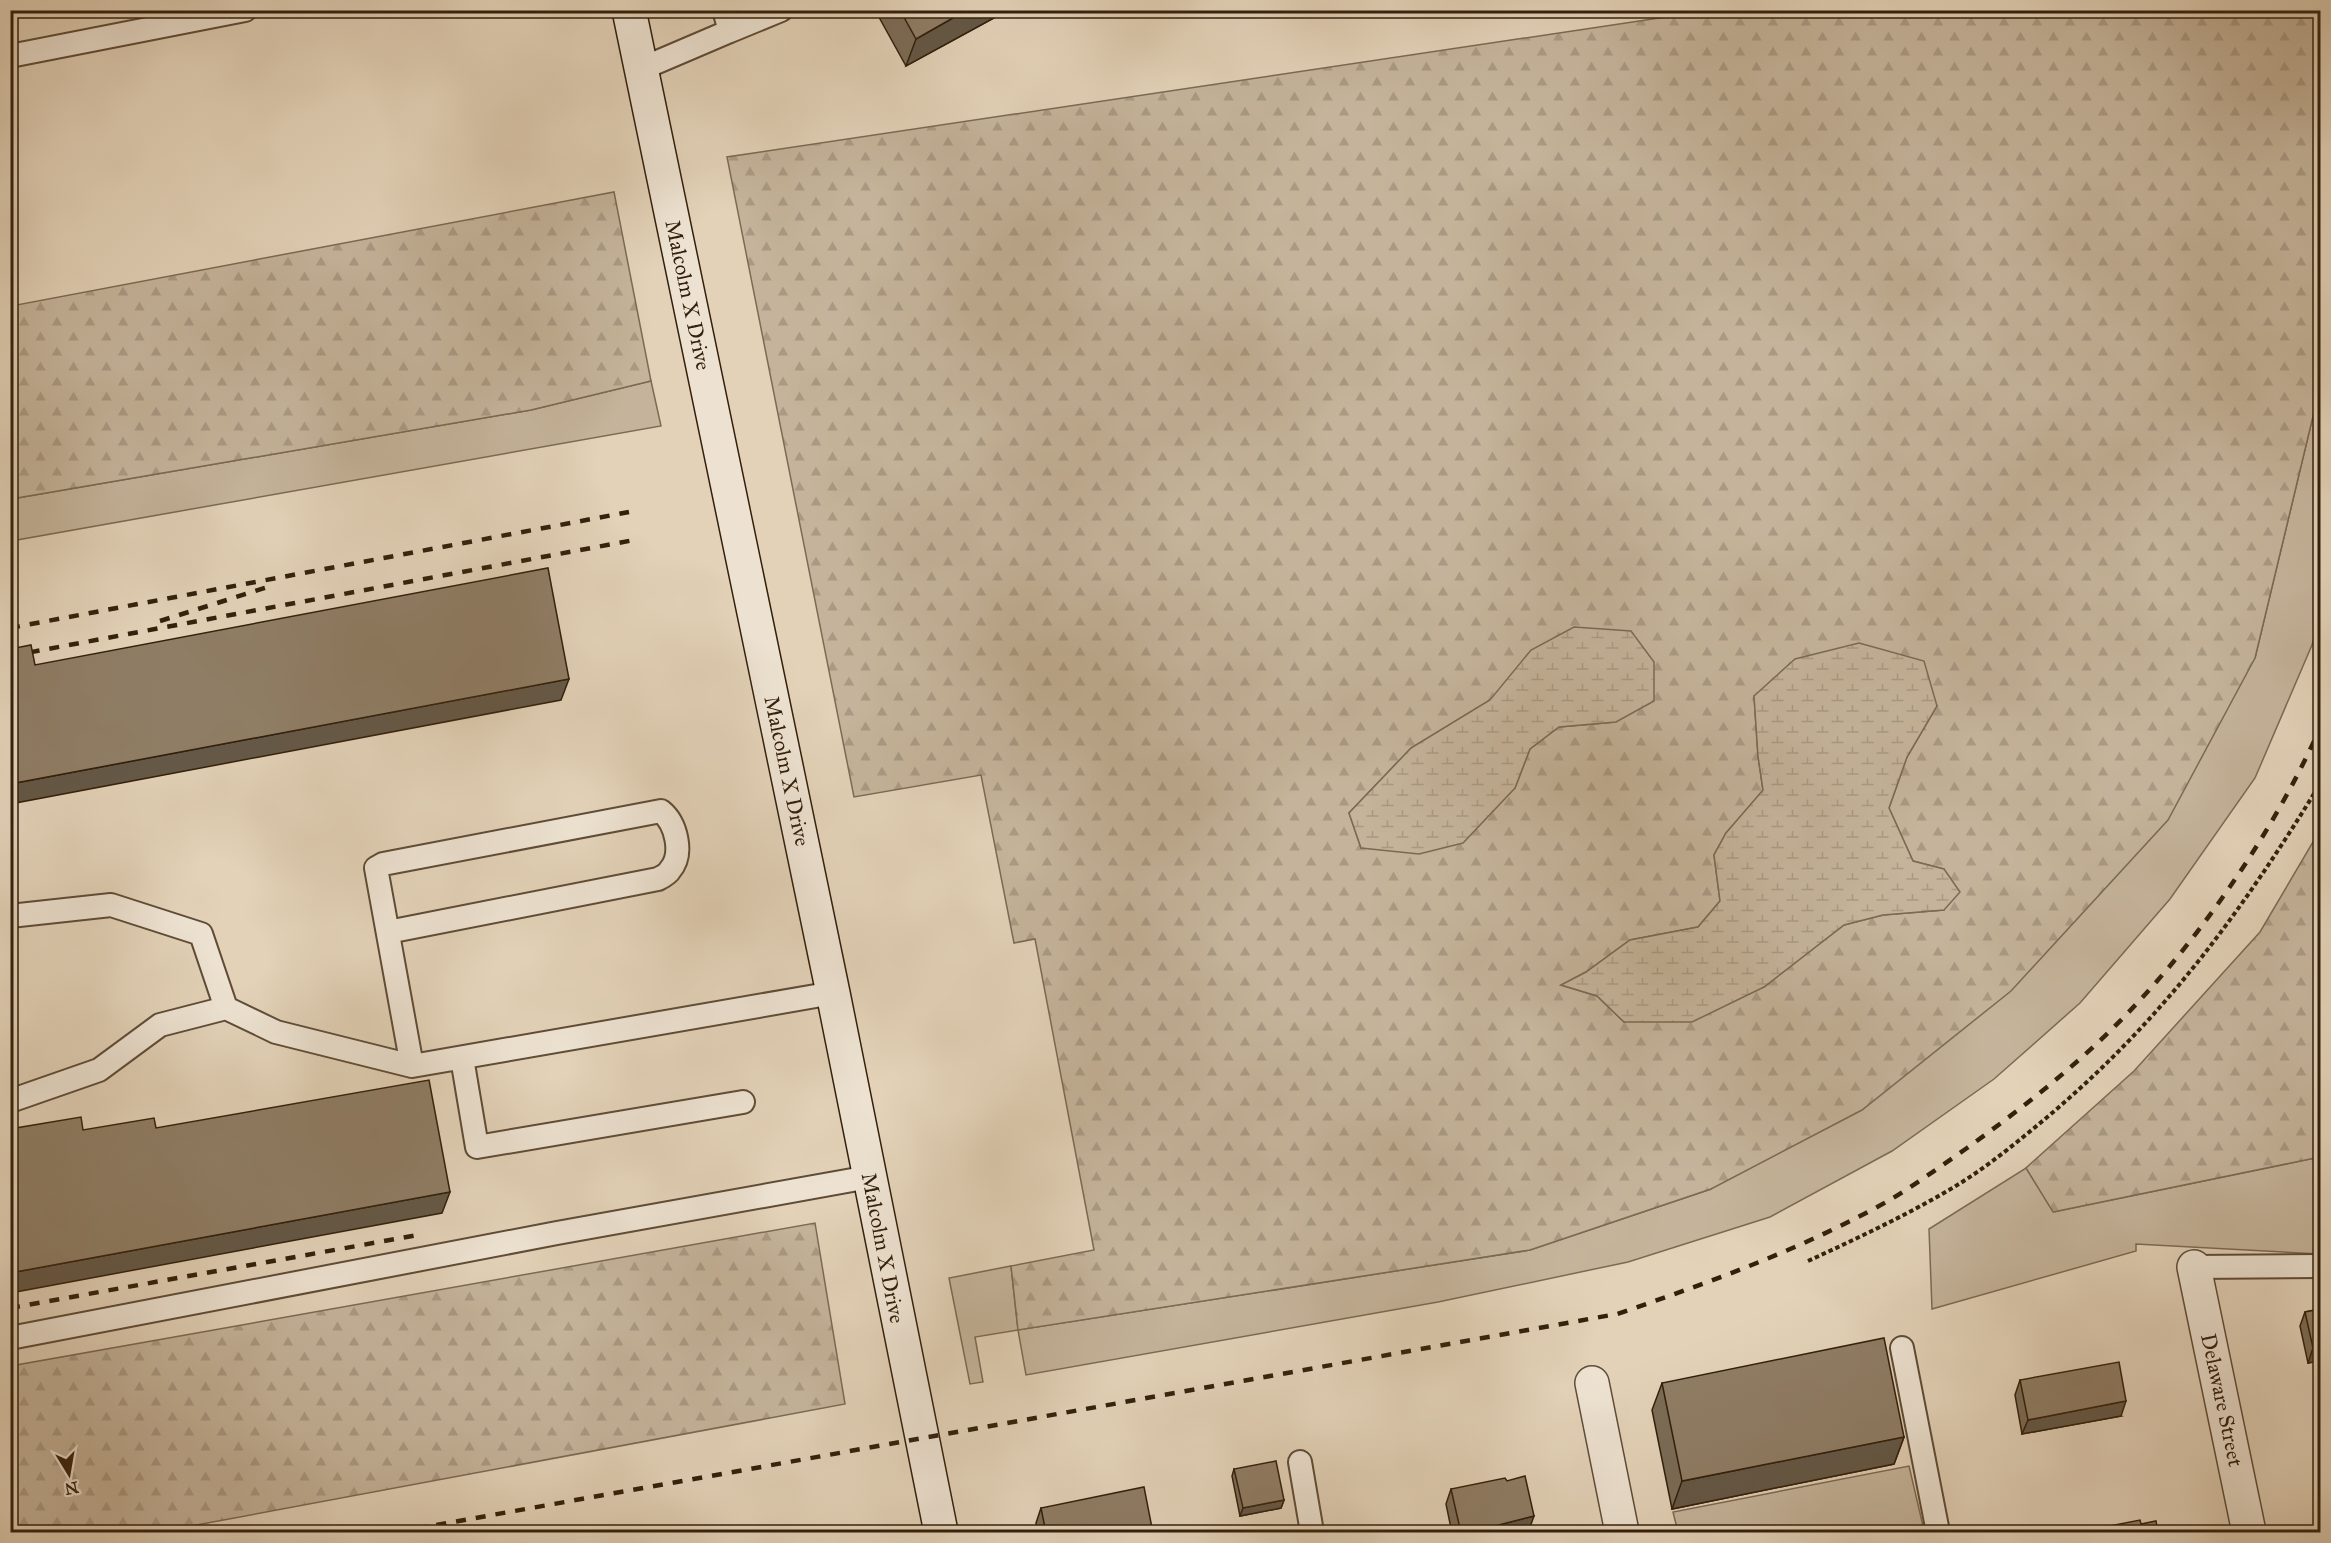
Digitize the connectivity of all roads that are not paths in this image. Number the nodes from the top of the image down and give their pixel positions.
1 (245, 10) edge
2 (629, 10) edge
3 (781, 10) edge
4 (727, 21) edge
5 (10, 56) edge
6 (641, 69) junction
7 (10, 916) edge
8 (388, 932) junction
9 (833, 993) junction
10 (226, 1008) junction
11 (462, 1058) junction
12 (412, 1066) junction
13 (10, 1101) edge
14 (743, 1102) dead end
15 (868, 1177) junction
16 (2194, 1266) joint
17 (2320, 1266) edge
18 (10, 1338) edge
19 (1902, 1348) dead end
20 (1592, 1383) dead end
21 (1300, 1462) dead end
22 (941, 1533) edge
23 (1312, 1533) edge
24 (1622, 1533) edge
25 (1938, 1533) edge
26 (2249, 1533) edge

1 - 5 lane
2 - 6 street, Malcolm X Drive
3 - 4 lane
4 - 6 lane
6 - 9 street, Malcolm X Drive
7 - 10 lane
8 - 8 lane
8 - 12 lane
9 - 11 lane
9 - 15 street, Malcolm X Drive
10 - 12 lane
10 - 13 lane
11 - 12 lane
11 - 14 lane
15 - 18 lane
15 - 22 street, Malcolm X Drive
16 - 17 lane
16 - 26 street, Delaware Street
19 - 25 lane
20 - 24 street
21 - 23 lane

